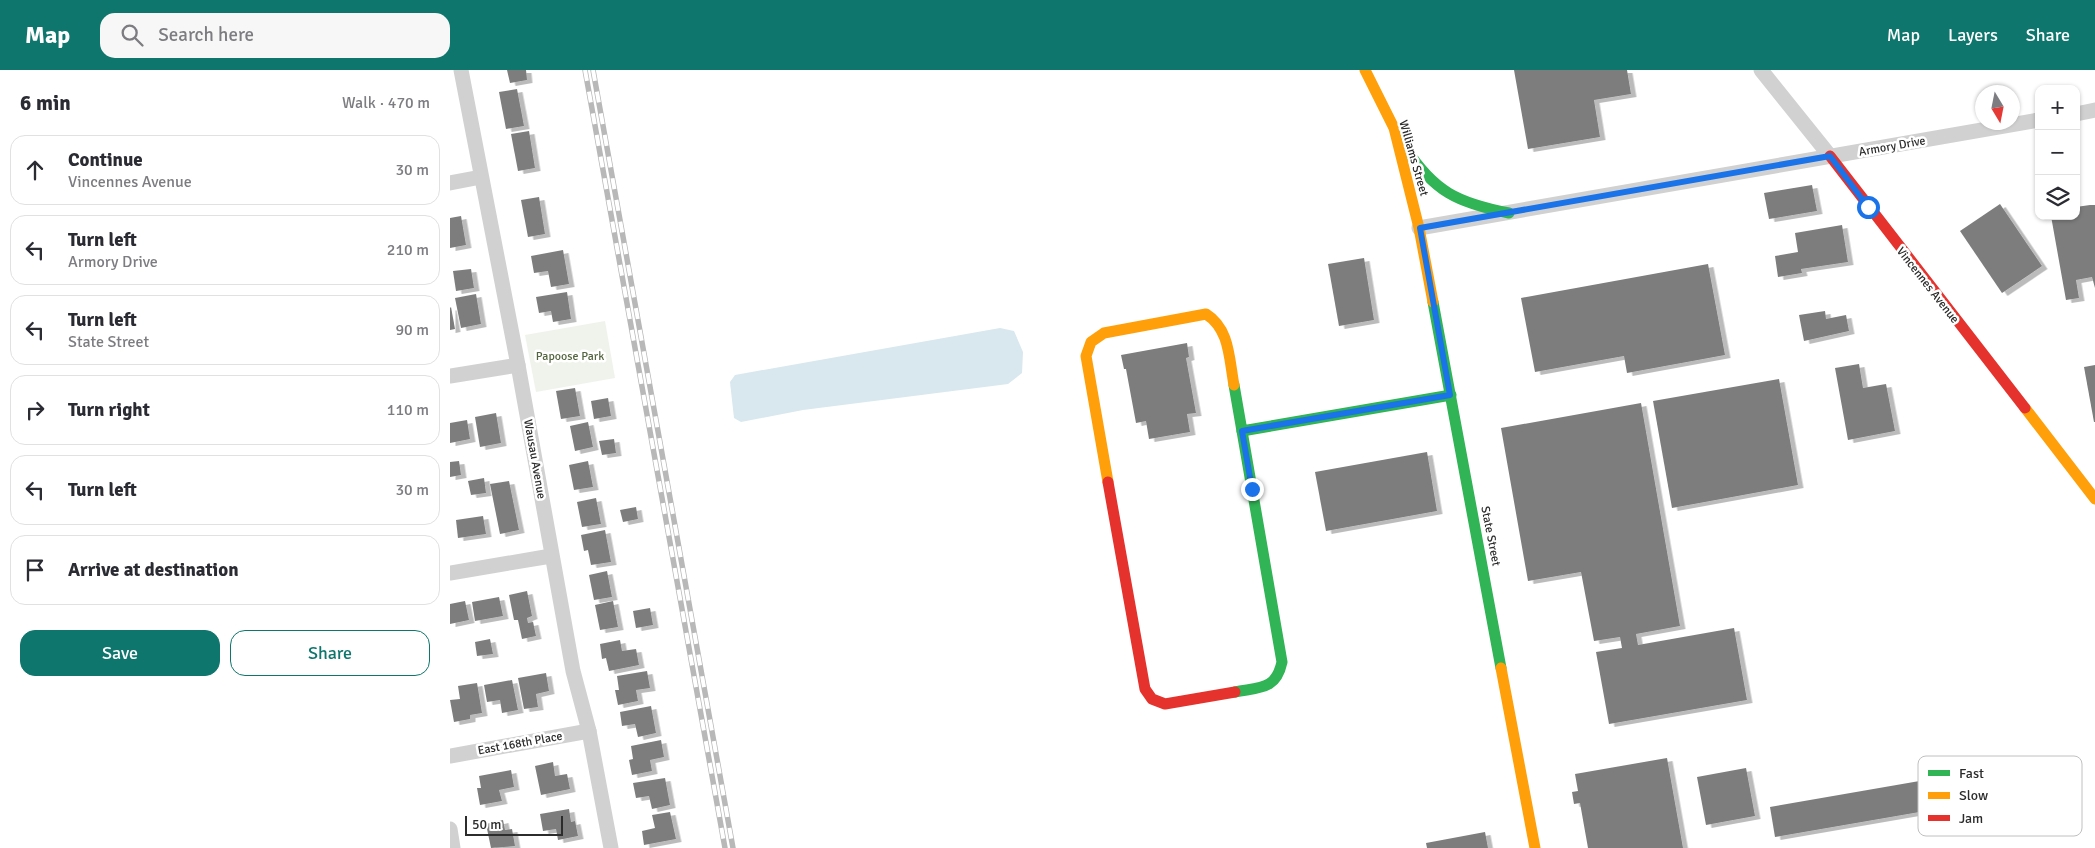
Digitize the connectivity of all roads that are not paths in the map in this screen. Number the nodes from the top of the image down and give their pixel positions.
1 (461, 70) edge
2 (1365, 70) edge
3 (1761, 70) edge
4 (2095, 110) edge
5 (2080, 113) edge
6 (2035, 121) edge
7 (1394, 128) junction
8 (1830, 156) junction
9 (481, 177) junction
10 (450, 182) edge
11 (1509, 213) junction
12 (1420, 228) junction
13 (518, 365) junction
14 (450, 376) edge
15 (1450, 395) junction
16 (1242, 431) junction
17 (2095, 499) edge
18 (551, 556) junction
19 (450, 573) edge
20 (589, 731) junction
21 (450, 756) edge
22 (450, 829) edge
23 (453, 848) edge
24 (611, 848) edge
25 (1535, 848) edge

1 - 9 street, Wausau Avenue
2 - 7 street, Williams Street
3 - 8 street, Vincennes Avenue
4 - 5 street
6 - 8 street, Armory Drive
7 - 11 street
7 - 12 street, Williams Street
8 - 11 street, Armory Drive
8 - 17 street, Vincennes Avenue
9 - 10 street
9 - 13 street, Wausau Avenue
11 - 12 street, Armory Drive
12 - 15 street, State Street
13 - 14 street
13 - 18 street, Wausau Avenue
15 - 16 street
15 - 25 street, State Street
16 - 16 street
18 - 19 street
18 - 20 street, Wausau Avenue
20 - 21 street, East 168th Place
20 - 24 street, Wausau Avenue
22 - 23 street

